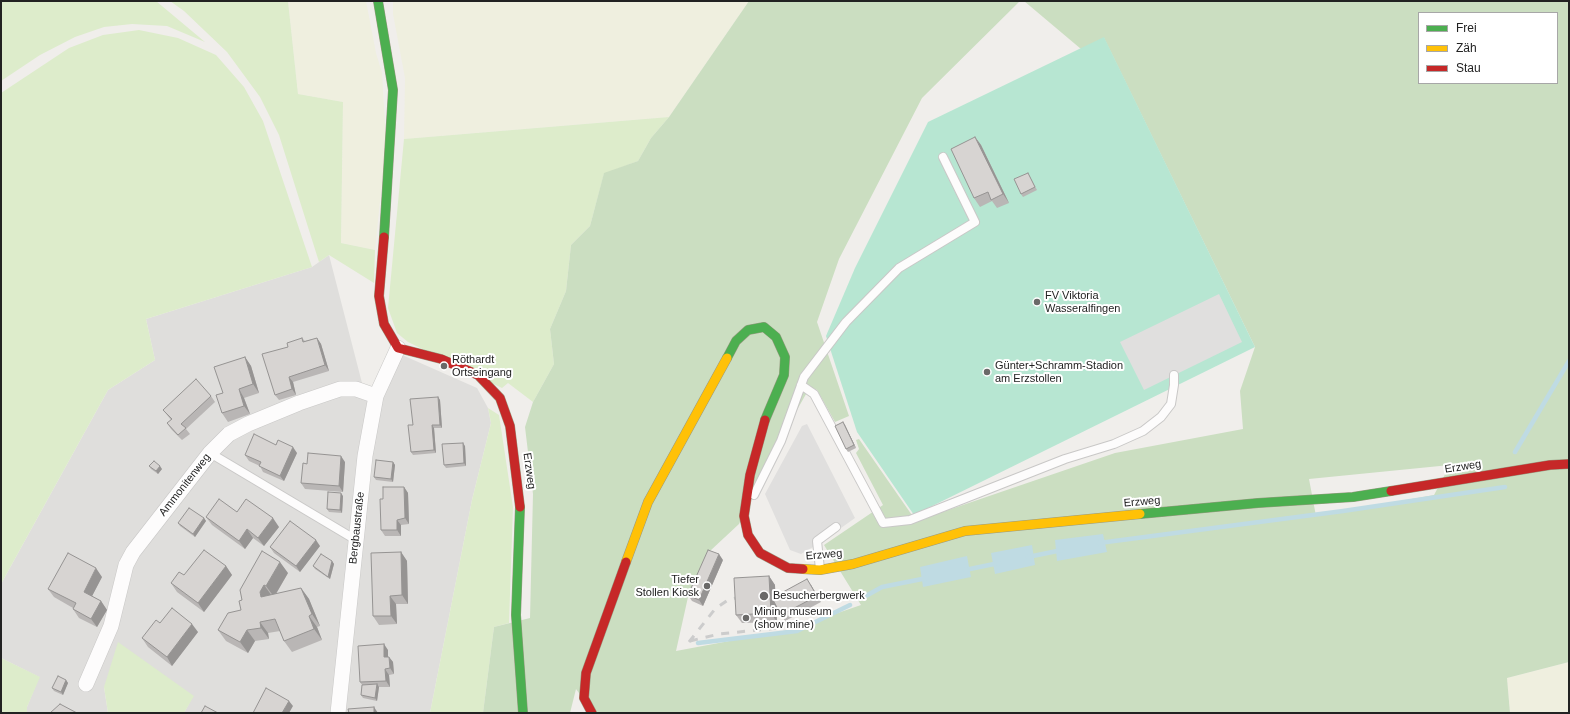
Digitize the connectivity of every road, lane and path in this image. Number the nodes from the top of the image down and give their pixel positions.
1 (378, 1) edge
2 (943, 157) dead end
3 (398, 348) junction
4 (1174, 375) dead end
5 (801, 385) junction
6 (376, 396) junction
7 (210, 452) junction
8 (1569, 464) edge
9 (746, 507) junction
10 (836, 527) dead end
11 (356, 540) junction
12 (820, 570) junction
13 (86, 684) dead end
14 (584, 698) junction
15 (338, 713) edge
16 (523, 713) edge
17 (579, 713) edge
18 (592, 713) edge

1 - 3 street
2 - 5 lane
3 - 6 street, Bergbaustraße
3 - 16 street, Erzweg
4 - 5 lane
5 - 9 lane
6 - 7 street, Ammonitenweg
6 - 11 street, Bergbaustraße
7 - 11 lane
7 - 13 street, Ammonitenweg
8 - 12 street, Erzweg
9 - 12 street, Erzweg
9 - 14 street, Erzweg
10 - 12 lane
11 - 15 street, Bergbaustraße
14 - 17 lane
14 - 18 street

